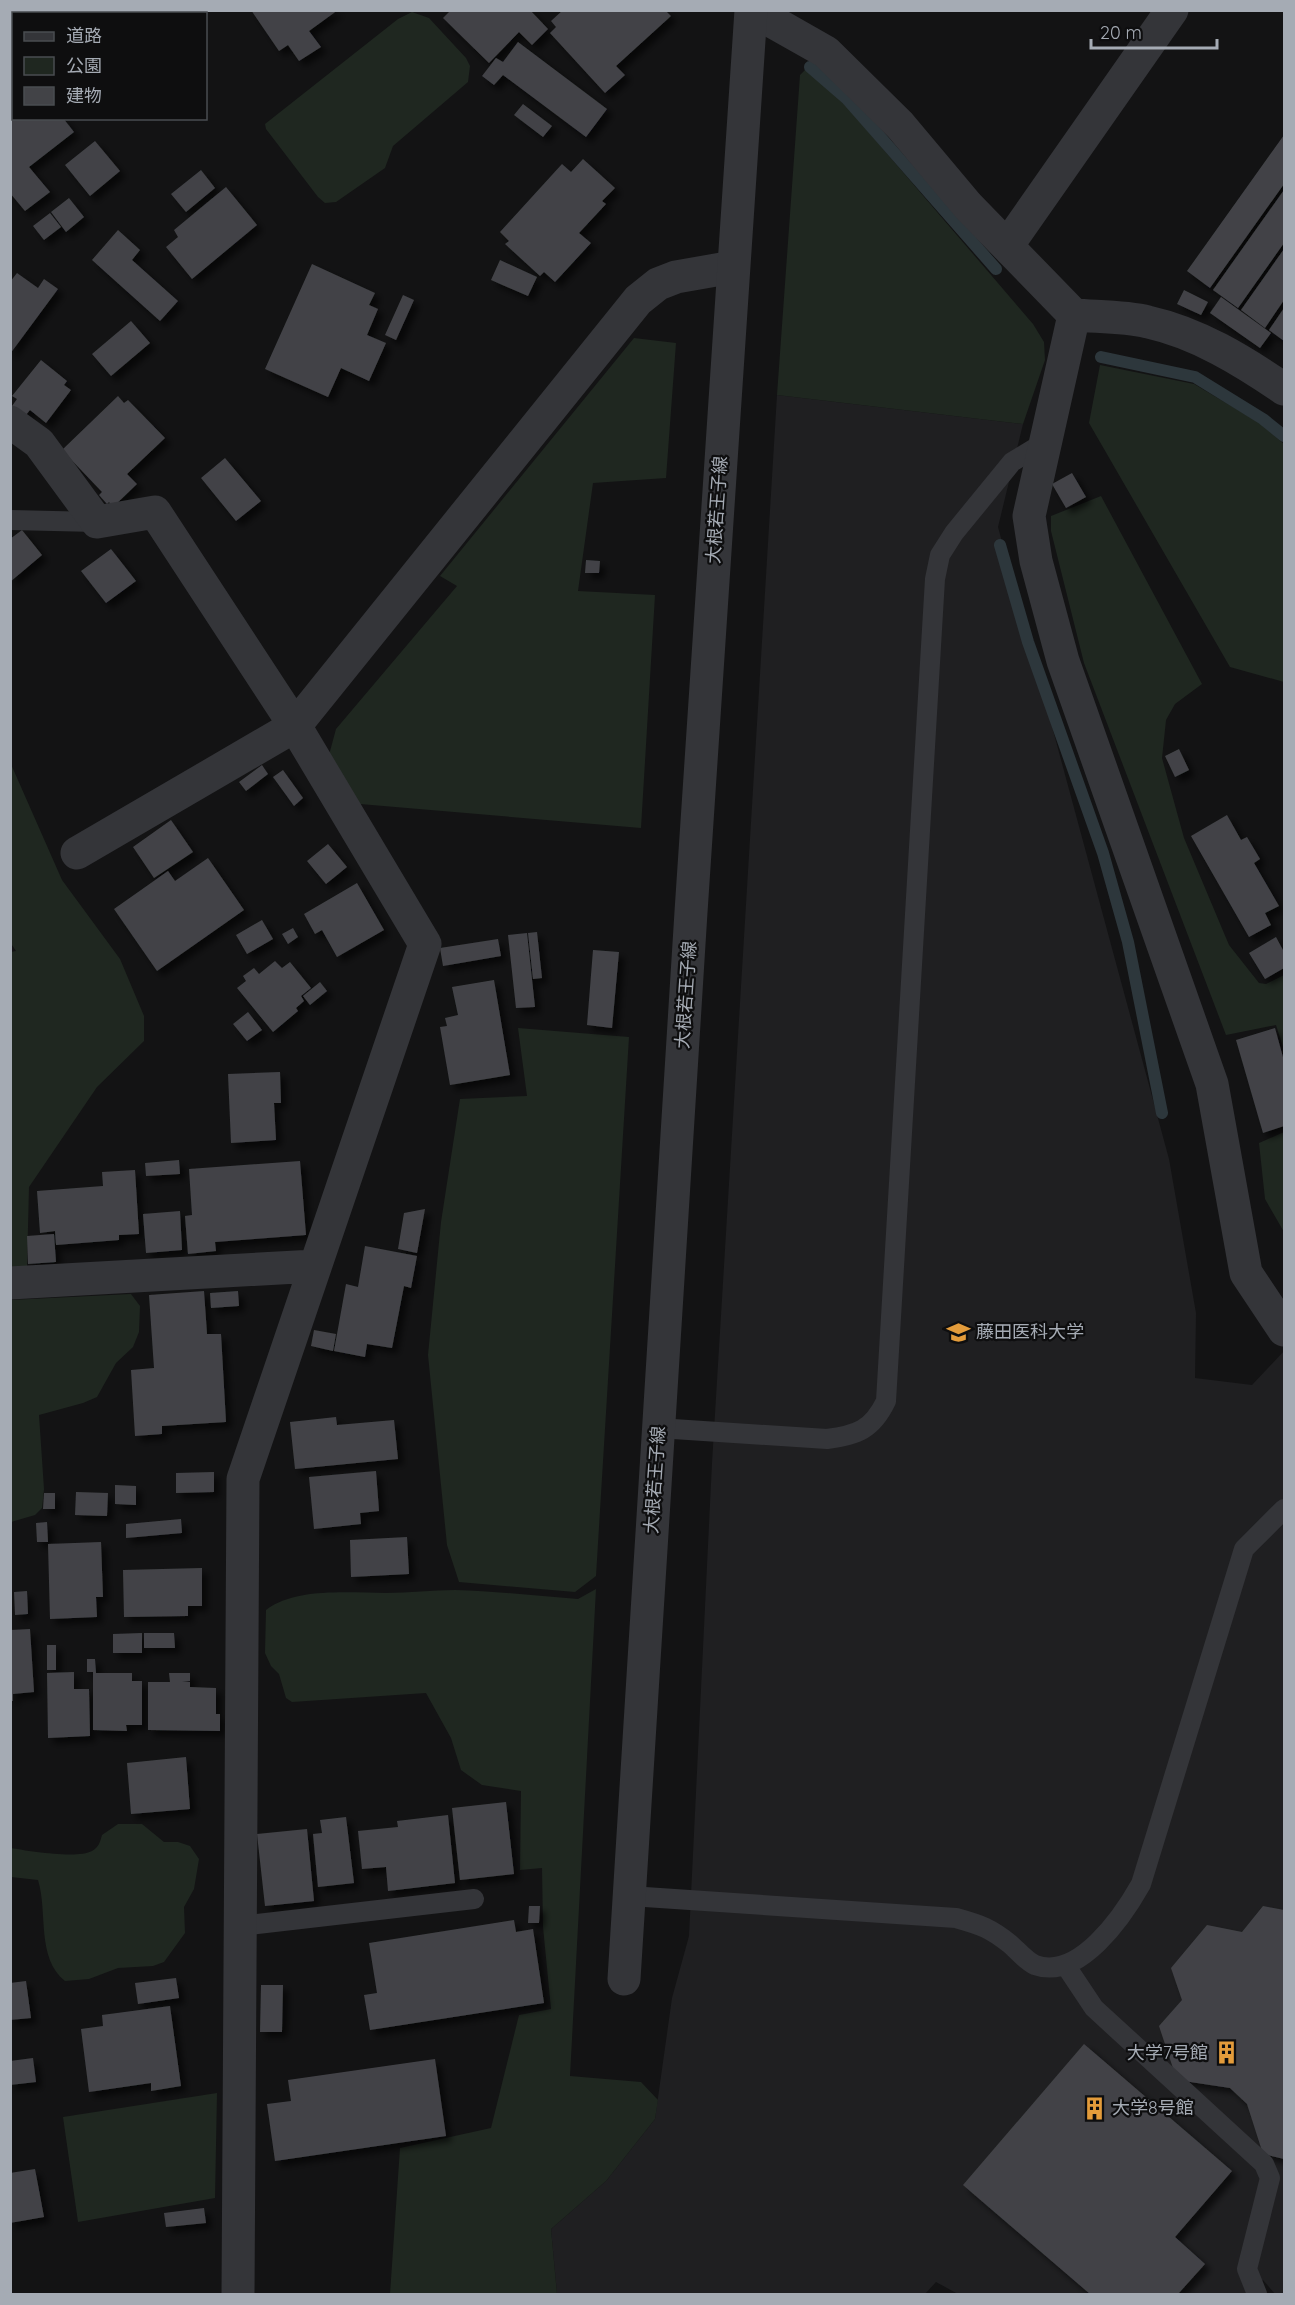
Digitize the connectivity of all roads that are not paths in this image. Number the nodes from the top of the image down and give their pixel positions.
1 (752, 10) edge
2 (1172, 10) edge
3 (1007, 246) junction
4 (733, 267) junction
5 (1074, 315) junction
6 (1284, 389) edge
7 (10, 422) edge
8 (1045, 442) junction
9 (10, 520) edge
10 (97, 522) junction
11 (295, 726) junction
12 (77, 853) dead end
13 (315, 1266) junction
14 (10, 1283) edge
15 (1284, 1330) edge
16 (658, 1428) junction
17 (1284, 1509) edge
18 (630, 1896) junction
19 (474, 1899) dead end
20 (240, 1926) junction
21 (1066, 1966) junction
22 (624, 1979) dead end
23 (238, 2295) edge
24 (1257, 2295) edge

1 - 3 street
1 - 4 street, 大根若王子線
2 - 3 street
3 - 5 street
4 - 11 street
4 - 16 street, 大根若王子線
5 - 6 street
5 - 8 street
7 - 10 street
8 - 15 street
8 - 16 lane
9 - 10 lane
10 - 11 street
11 - 12 street
11 - 13 street
13 - 14 street
13 - 20 street
16 - 18 street, 大根若王子線
17 - 21 lane
18 - 21 lane
18 - 22 street, 大根若王子線
19 - 20 lane
20 - 23 street
21 - 24 lane

